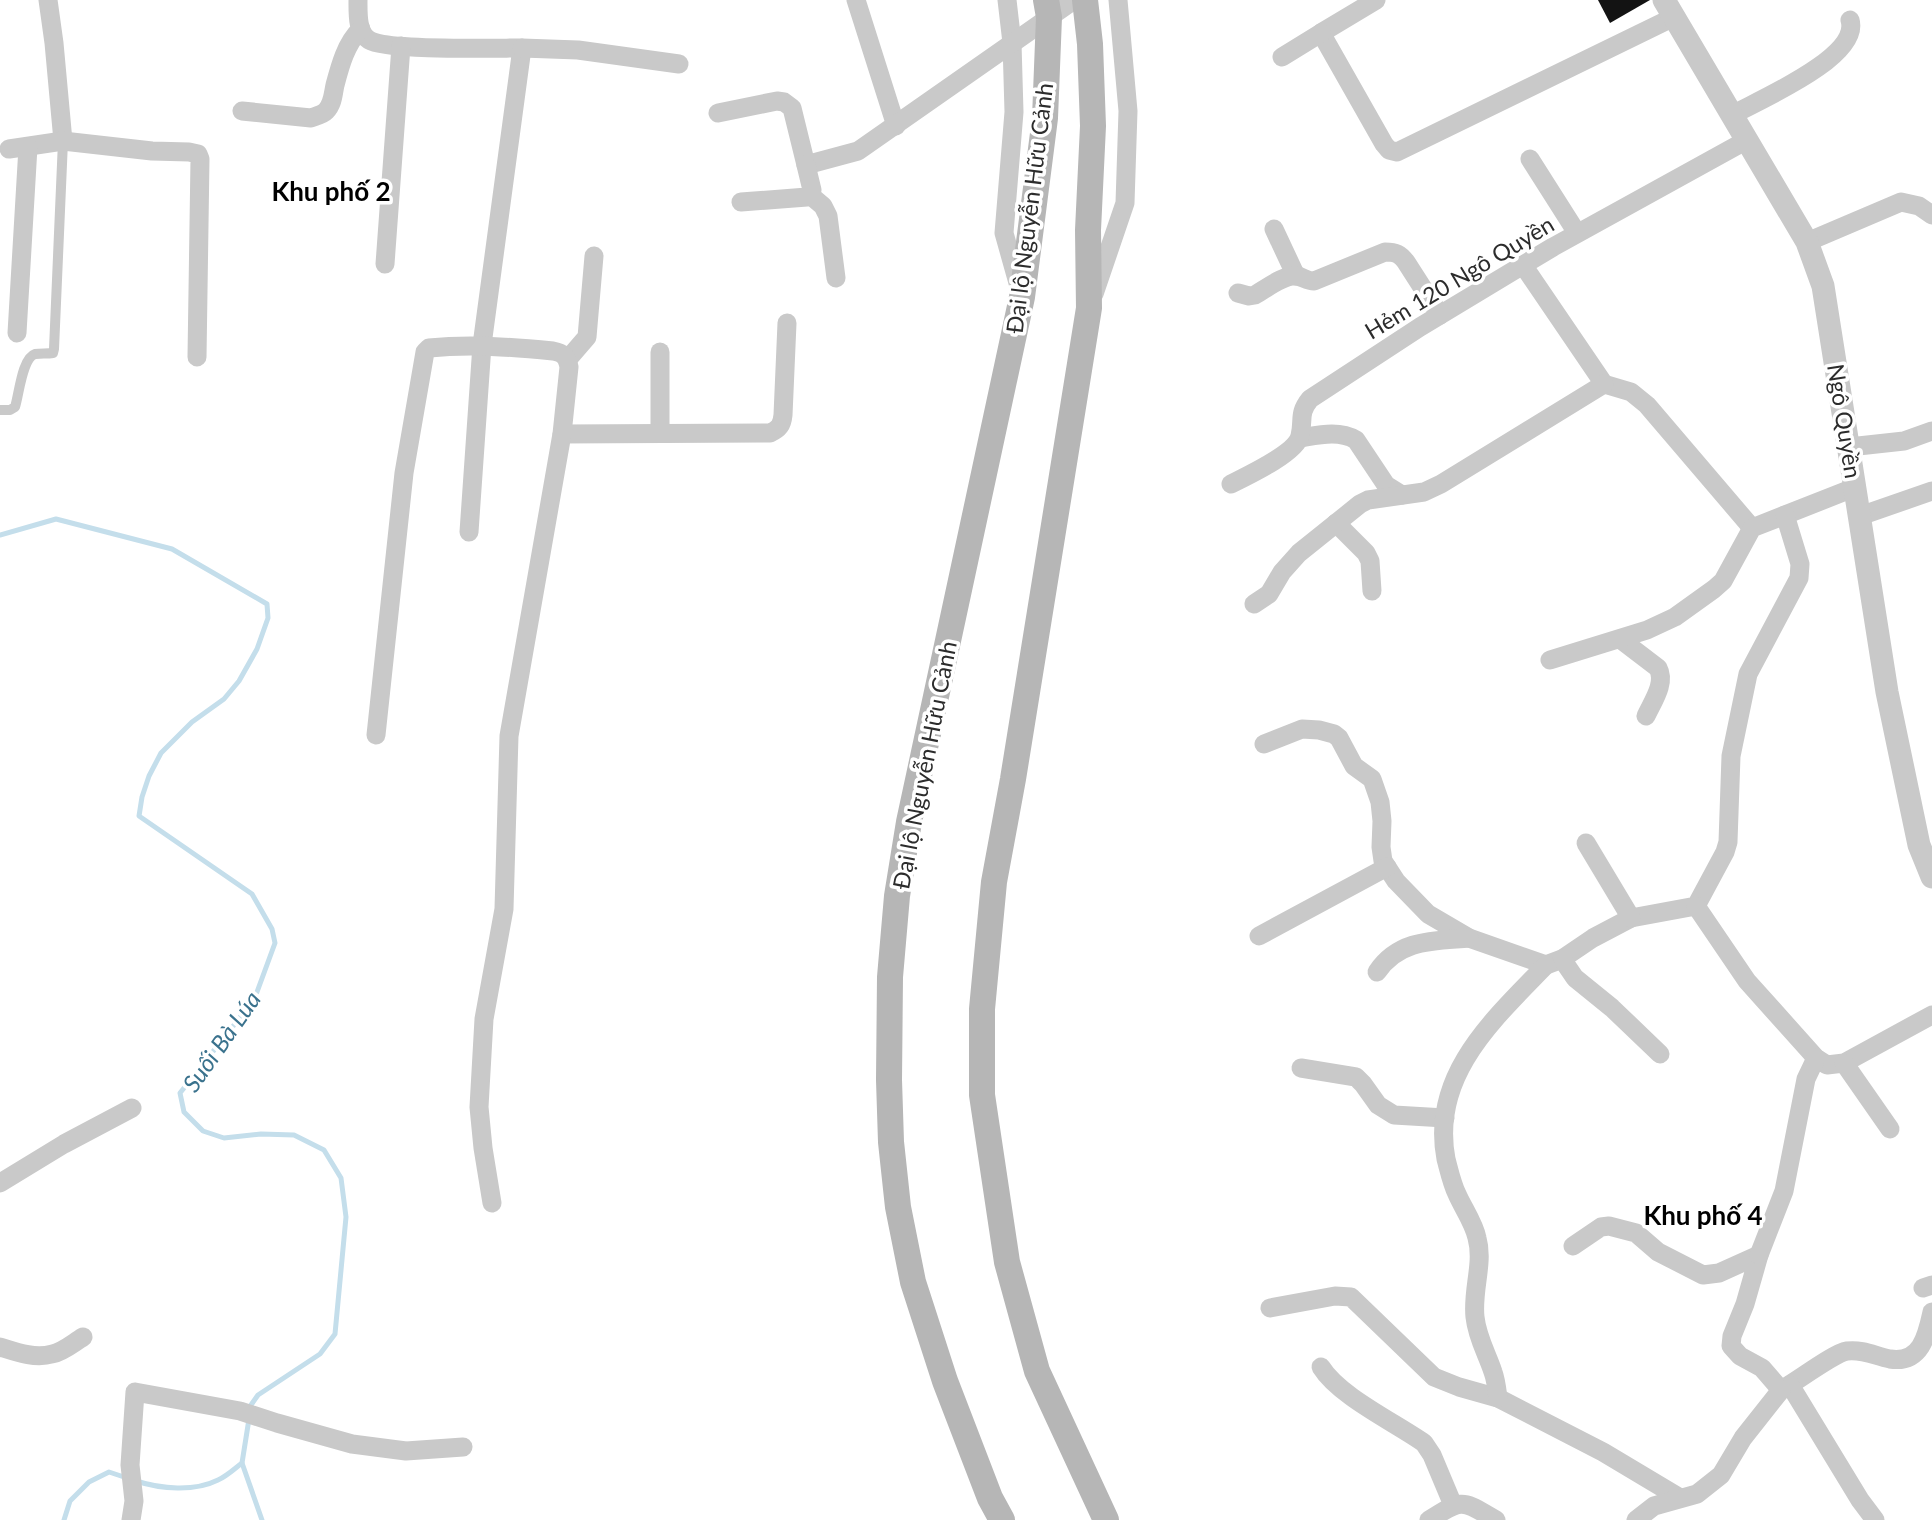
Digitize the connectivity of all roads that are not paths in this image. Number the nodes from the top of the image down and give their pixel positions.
1 (48, 0) edge
2 (358, 0) edge
3 (856, 0) edge
4 (1007, 0) edge
5 (1074, 0) edge
6 (1085, 0) edge
7 (1118, 0) edge
8 (1376, 0) edge
9 (1048, 9) edge
10 (1669, 9) edge
11 (1850, 20) dead end
12 (361, 29) junction
13 (1321, 33) junction
14 (1012, 43) junction
15 (401, 46) junction
16 (522, 48) junction
17 (1282, 57) dead end
18 (679, 64) dead end
19 (243, 111) dead end
20 (718, 113) dead end
21 (1732, 115) junction
22 (896, 126) junction
23 (1747, 140) junction
24 (63, 141) junction
25 (1530, 159) dead end
26 (806, 165) junction
27 (810, 195) junction
28 (741, 202) dead end
29 (1932, 215) edge
30 (1274, 229) dead end
31 (1577, 233) junction
32 (1807, 242) junction
33 (594, 256) dead end
34 (385, 264) dead end
35 (1523, 265) junction
36 (1296, 276) junction
37 (836, 278) dead end
38 (1238, 293) dead end
39 (1022, 298) junction
40 (1089, 308) junction
41 (1440, 315) junction
42 (788, 323) dead end
43 (17, 333) dead end
44 (482, 345) junction
45 (660, 352) dead end
46 (197, 357) dead end
47 (568, 359) junction
48 (1604, 384) junction
49 (0, 410) edge
50 (1932, 431) edge
51 (660, 433) junction
52 (562, 434) junction
53 (1300, 438) junction
54 (1849, 447) junction
55 (1231, 484) dead end
56 (1856, 487) junction
57 (1932, 491) edge
58 (1402, 495) junction
59 (1784, 516) junction
60 (1860, 516) junction
61 (1336, 523) junction
62 (1752, 528) junction
63 (470, 532) dead end
64 (1372, 591) dead end
65 (1254, 604) dead end
66 (1620, 639) junction
67 (1550, 660) dead end
68 (1646, 716) dead end
69 (376, 735) dead end
70 (1264, 744) dead end
71 (1586, 843) dead end
72 (1387, 867) junction
73 (1932, 877) edge
74 (1696, 906) junction
75 (1631, 918) junction
76 (1259, 936) dead end
77 (1469, 938) junction
78 (1554, 962) junction
79 (1377, 972) dead end
80 (1932, 1015) edge
81 (1660, 1054) dead end
82 (1816, 1058) junction
83 (1844, 1063) junction
84 (1301, 1068) dead end
85 (132, 1108) dead end
86 (1445, 1118) junction
87 (1890, 1129) dead end
88 (0, 1183) edge
89 (492, 1203) dead end
90 (1573, 1246) dead end
91 (1759, 1255) junction
92 (1270, 1308) dead end
93 (1932, 1312) edge
94 (83, 1337) dead end
95 (0, 1347) edge
96 (1321, 1367) dead end
97 (1786, 1388) junction
98 (1498, 1398) junction
99 (463, 1447) dead end
100 (1680, 1498) junction
101 (1453, 1505) junction
102 (132, 1511) edge
103 (1002, 1520) edge
104 (1106, 1520) edge
105 (1429, 1520) edge
106 (1496, 1520) edge
107 (1636, 1520) edge
108 (1875, 1520) edge

1 - 24 street
2 - 12 street
3 - 22 street
4 - 14 street
5 - 9 street
6 - 40 main road, Đại lộ Nguyễn Hữu Cảnh
7 - 40 street
8 - 13 street
9 - 14 street
9 - 39 main road, Đại lộ Nguyễn Hữu Cảnh
10 - 13 street
10 - 21 street, Ngô Quyền
11 - 21 street
12 - 15 street
12 - 19 street
13 - 17 street
14 - 22 street
14 - 39 street
15 - 16 street
15 - 34 street
16 - 18 street
16 - 44 street
20 - 26 street
21 - 23 street, Ngô Quyền
22 - 26 street
23 - 31 street, Hẻm 120 Ngô Quyền
23 - 32 street, Ngô Quyền
24 - 43 street
24 - 46 street
24 - 49 lane
25 - 31 street
26 - 27 street
27 - 28 street
27 - 37 street
29 - 32 street
30 - 36 street
31 - 35 street, Hẻm 120 Ngô Quyền
32 - 54 street, Ngô Quyền
33 - 47 street
35 - 41 street, Hẻm 120 Ngô Quyền
35 - 48 street
36 - 38 street
36 - 41 street
39 - 103 main road, Đại lộ Nguyễn Hữu Cảnh
40 - 104 main road, Đại lộ Nguyễn Hữu Cảnh
41 - 53 street, Hẻm 120 Ngô Quyền
42 - 51 street
44 - 47 street
44 - 63 street
44 - 69 street
45 - 51 street
47 - 52 street
48 - 58 street
48 - 62 street
50 - 54 street
51 - 52 street
52 - 89 street
53 - 55 street
53 - 58 street
54 - 56 street, Ngô Quyền
56 - 59 street
56 - 60 street, Ngô Quyền
57 - 60 street
58 - 61 street
59 - 62 street
59 - 74 street
60 - 73 street, Ngô Quyền
61 - 64 street
61 - 65 street
62 - 66 street
66 - 67 street
66 - 68 street
70 - 72 street
71 - 75 street
72 - 76 street
72 - 77 street
74 - 75 street
74 - 82 street
75 - 78 street
77 - 78 street
77 - 79 street
78 - 81 street
78 - 86 street
80 - 83 street
82 - 83 street
82 - 91 street
83 - 87 street
84 - 86 street
85 - 88 street
86 - 98 street
90 - 91 street
91 - 97 street
92 - 98 street
93 - 97 street
94 - 95 street
96 - 101 street
97 - 100 street
97 - 108 street
98 - 100 street
99 - 102 street
100 - 107 street
101 - 105 street
101 - 106 street

